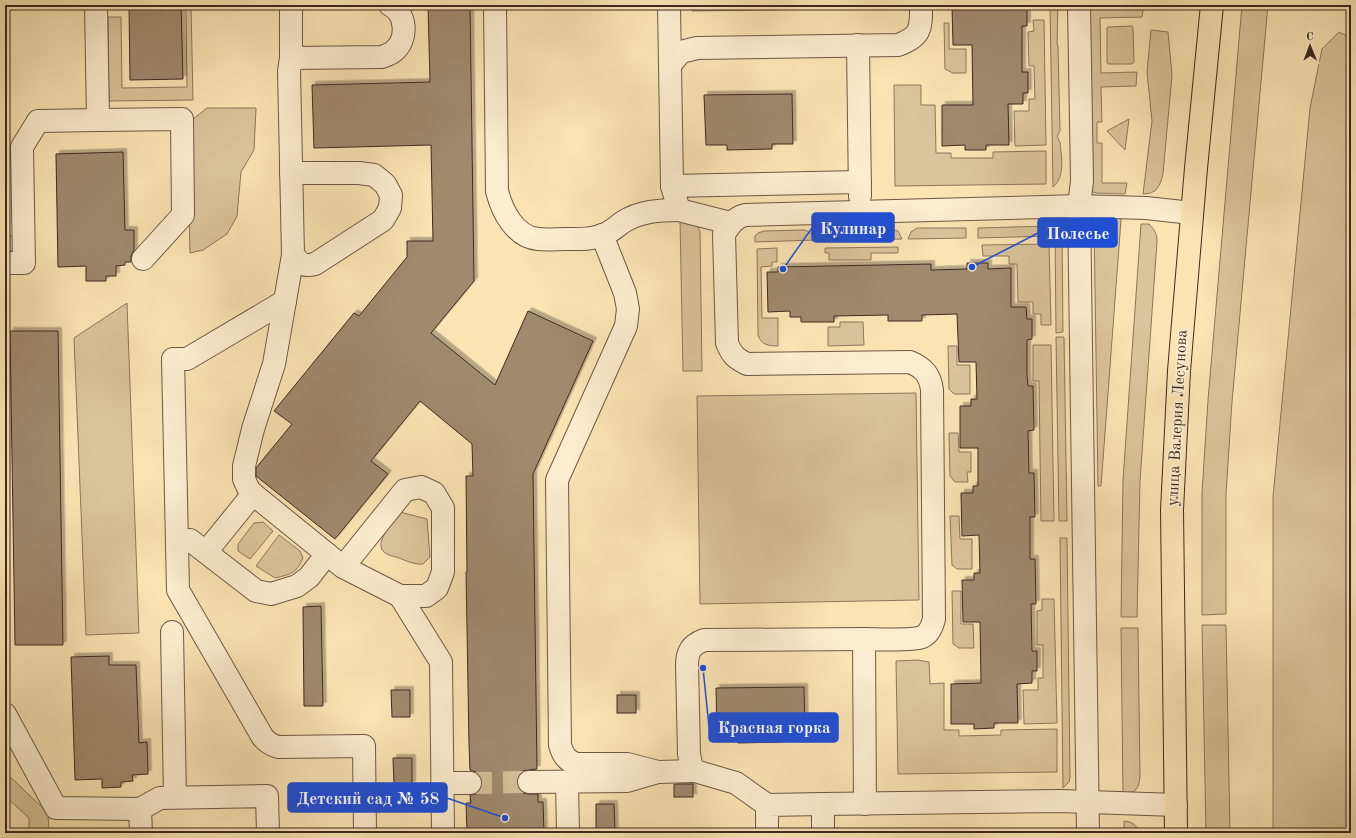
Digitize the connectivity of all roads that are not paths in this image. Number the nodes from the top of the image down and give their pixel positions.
1 (96, 5) edge
2 (290, 5) edge
3 (390, 5) edge
4 (495, 5) edge
5 (669, 5) edge
6 (921, 5) edge
7 (1079, 5) edge
8 (1212, 5) edge
9 (858, 45) junction
10 (291, 58) junction
11 (670, 65) junction
12 (98, 120) junction
13 (291, 173) junction
14 (860, 182) junction
15 (672, 186) junction
16 (1079, 206) junction
17 (680, 210) junction
18 (860, 212) junction
19 (1192, 213) junction
20 (730, 223) junction
21 (602, 235) junction
22 (293, 255) junction
23 (143, 259) dead end
24 (5, 263) edge
25 (285, 301) junction
26 (253, 494) junction
27 (335, 560) junction
28 (400, 596) junction
29 (172, 632) dead end
30 (864, 639) junction
31 (5, 714) edge
32 (695, 771) junction
33 (658, 772) junction
34 (529, 782) tunnel mouth
35 (567, 782) junction
36 (443, 783) junction
37 (470, 783) tunnel mouth
38 (175, 797) junction
39 (1088, 802) junction
40 (823, 804) junction
41 (865, 804) junction
42 (767, 805) junction
43 (1176, 805) junction
44 (140, 809) junction
45 (140, 833) edge
46 (268, 833) edge
47 (365, 833) edge
48 (443, 833) edge
49 (568, 833) edge
50 (767, 833) edge
51 (823, 833) edge
52 (1088, 833) edge
53 (1176, 833) edge

1 - 12 lane
2 - 10 lane
3 - 10 lane
4 - 21 lane
5 - 11 lane
6 - 9 lane
7 - 16 lane
8 - 19 main road, улица Валерия Лесунова
9 - 11 lane
9 - 14 lane
10 - 13 lane
11 - 15 lane
12 - 23 lane
12 - 24 lane
13 - 22 lane
13 - 22 lane
14 - 15 lane
14 - 18 lane
15 - 17 lane
16 - 18 lane
16 - 19 lane
16 - 39 lane
17 - 20 lane
17 - 21 lane
18 - 20 lane
19 - 43 main road, улица Валерия Лесунова
20 - 30 lane
21 - 33 lane
22 - 25 lane
25 - 26 lane
25 - 47 lane
26 - 27 lane
26 - 27 lane
27 - 28 lane
27 - 28 lane
28 - 36 lane
29 - 38 lane
30 - 32 lane
30 - 41 lane
31 - 44 lane
32 - 33 lane
32 - 42 lane
33 - 35 lane
34 - 35 lane
35 - 49 lane
36 - 37 lane
36 - 48 lane
38 - 44 lane
38 - 46 lane
39 - 41 lane
39 - 43 lane
39 - 52 lane
40 - 41 lane
40 - 42 lane
40 - 51 lane
42 - 50 lane
43 - 53 main road, улица Валерия Лесунова
44 - 45 lane

